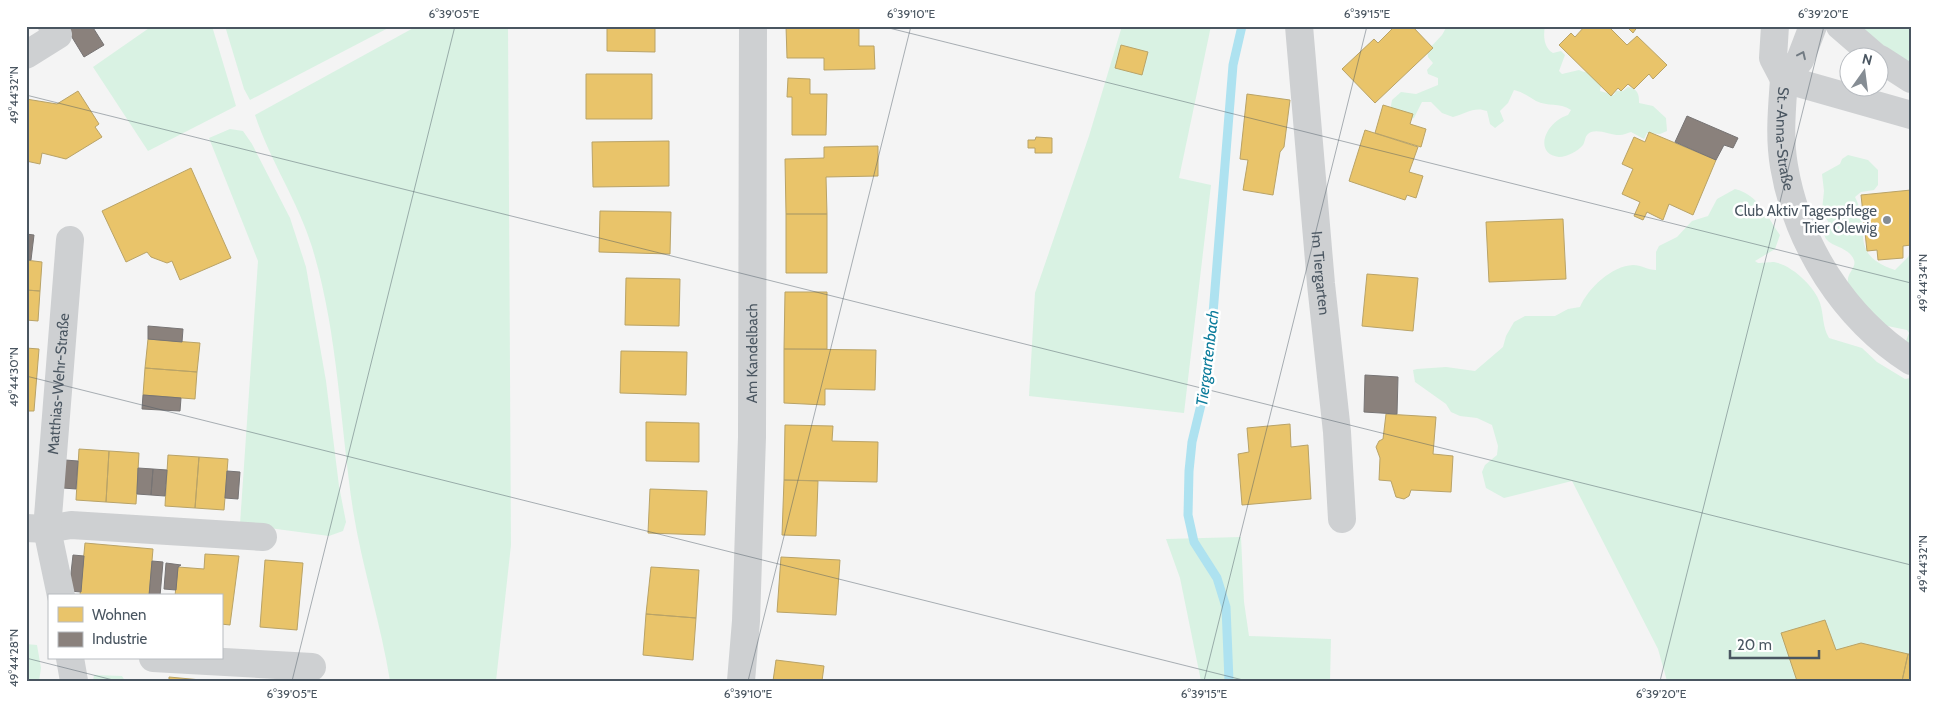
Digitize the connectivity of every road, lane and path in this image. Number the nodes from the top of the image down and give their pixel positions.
1 (52, 26) edge
2 (753, 26) edge
3 (1299, 26) edge
4 (1776, 26) edge
5 (1813, 26) edge
6 (1840, 26) edge
7 (1866, 48) edge
8 (26, 55) edge
9 (1890, 66) edge
10 (1784, 79) junction
11 (1911, 79) edge
12 (1911, 115) edge
13 (70, 240) dead end
14 (1911, 361) edge
15 (1342, 519) dead end
16 (36, 528) edge
17 (262, 536) dead end
18 (60, 594) edge
19 (70, 660) edge
20 (188, 660) edge
21 (312, 667) dead end
22 (74, 681) edge
23 (741, 681) edge

1 - 8 street
2 - 23 street, Am Kandelbach
3 - 15 street, Im Tiergarten
4 - 10 street, St.-Anna-Straße
10 -> 5 street
6 - 7 street
9 - 11 street
10 - 12 street
10 - 14 street, St.-Anna-Straße
13 - 16 street, Matthias-Wehr-Straße
16 - 17 street
16 - 18 street, Matthias-Wehr-Straße
19 - 22 street
20 - 21 street

